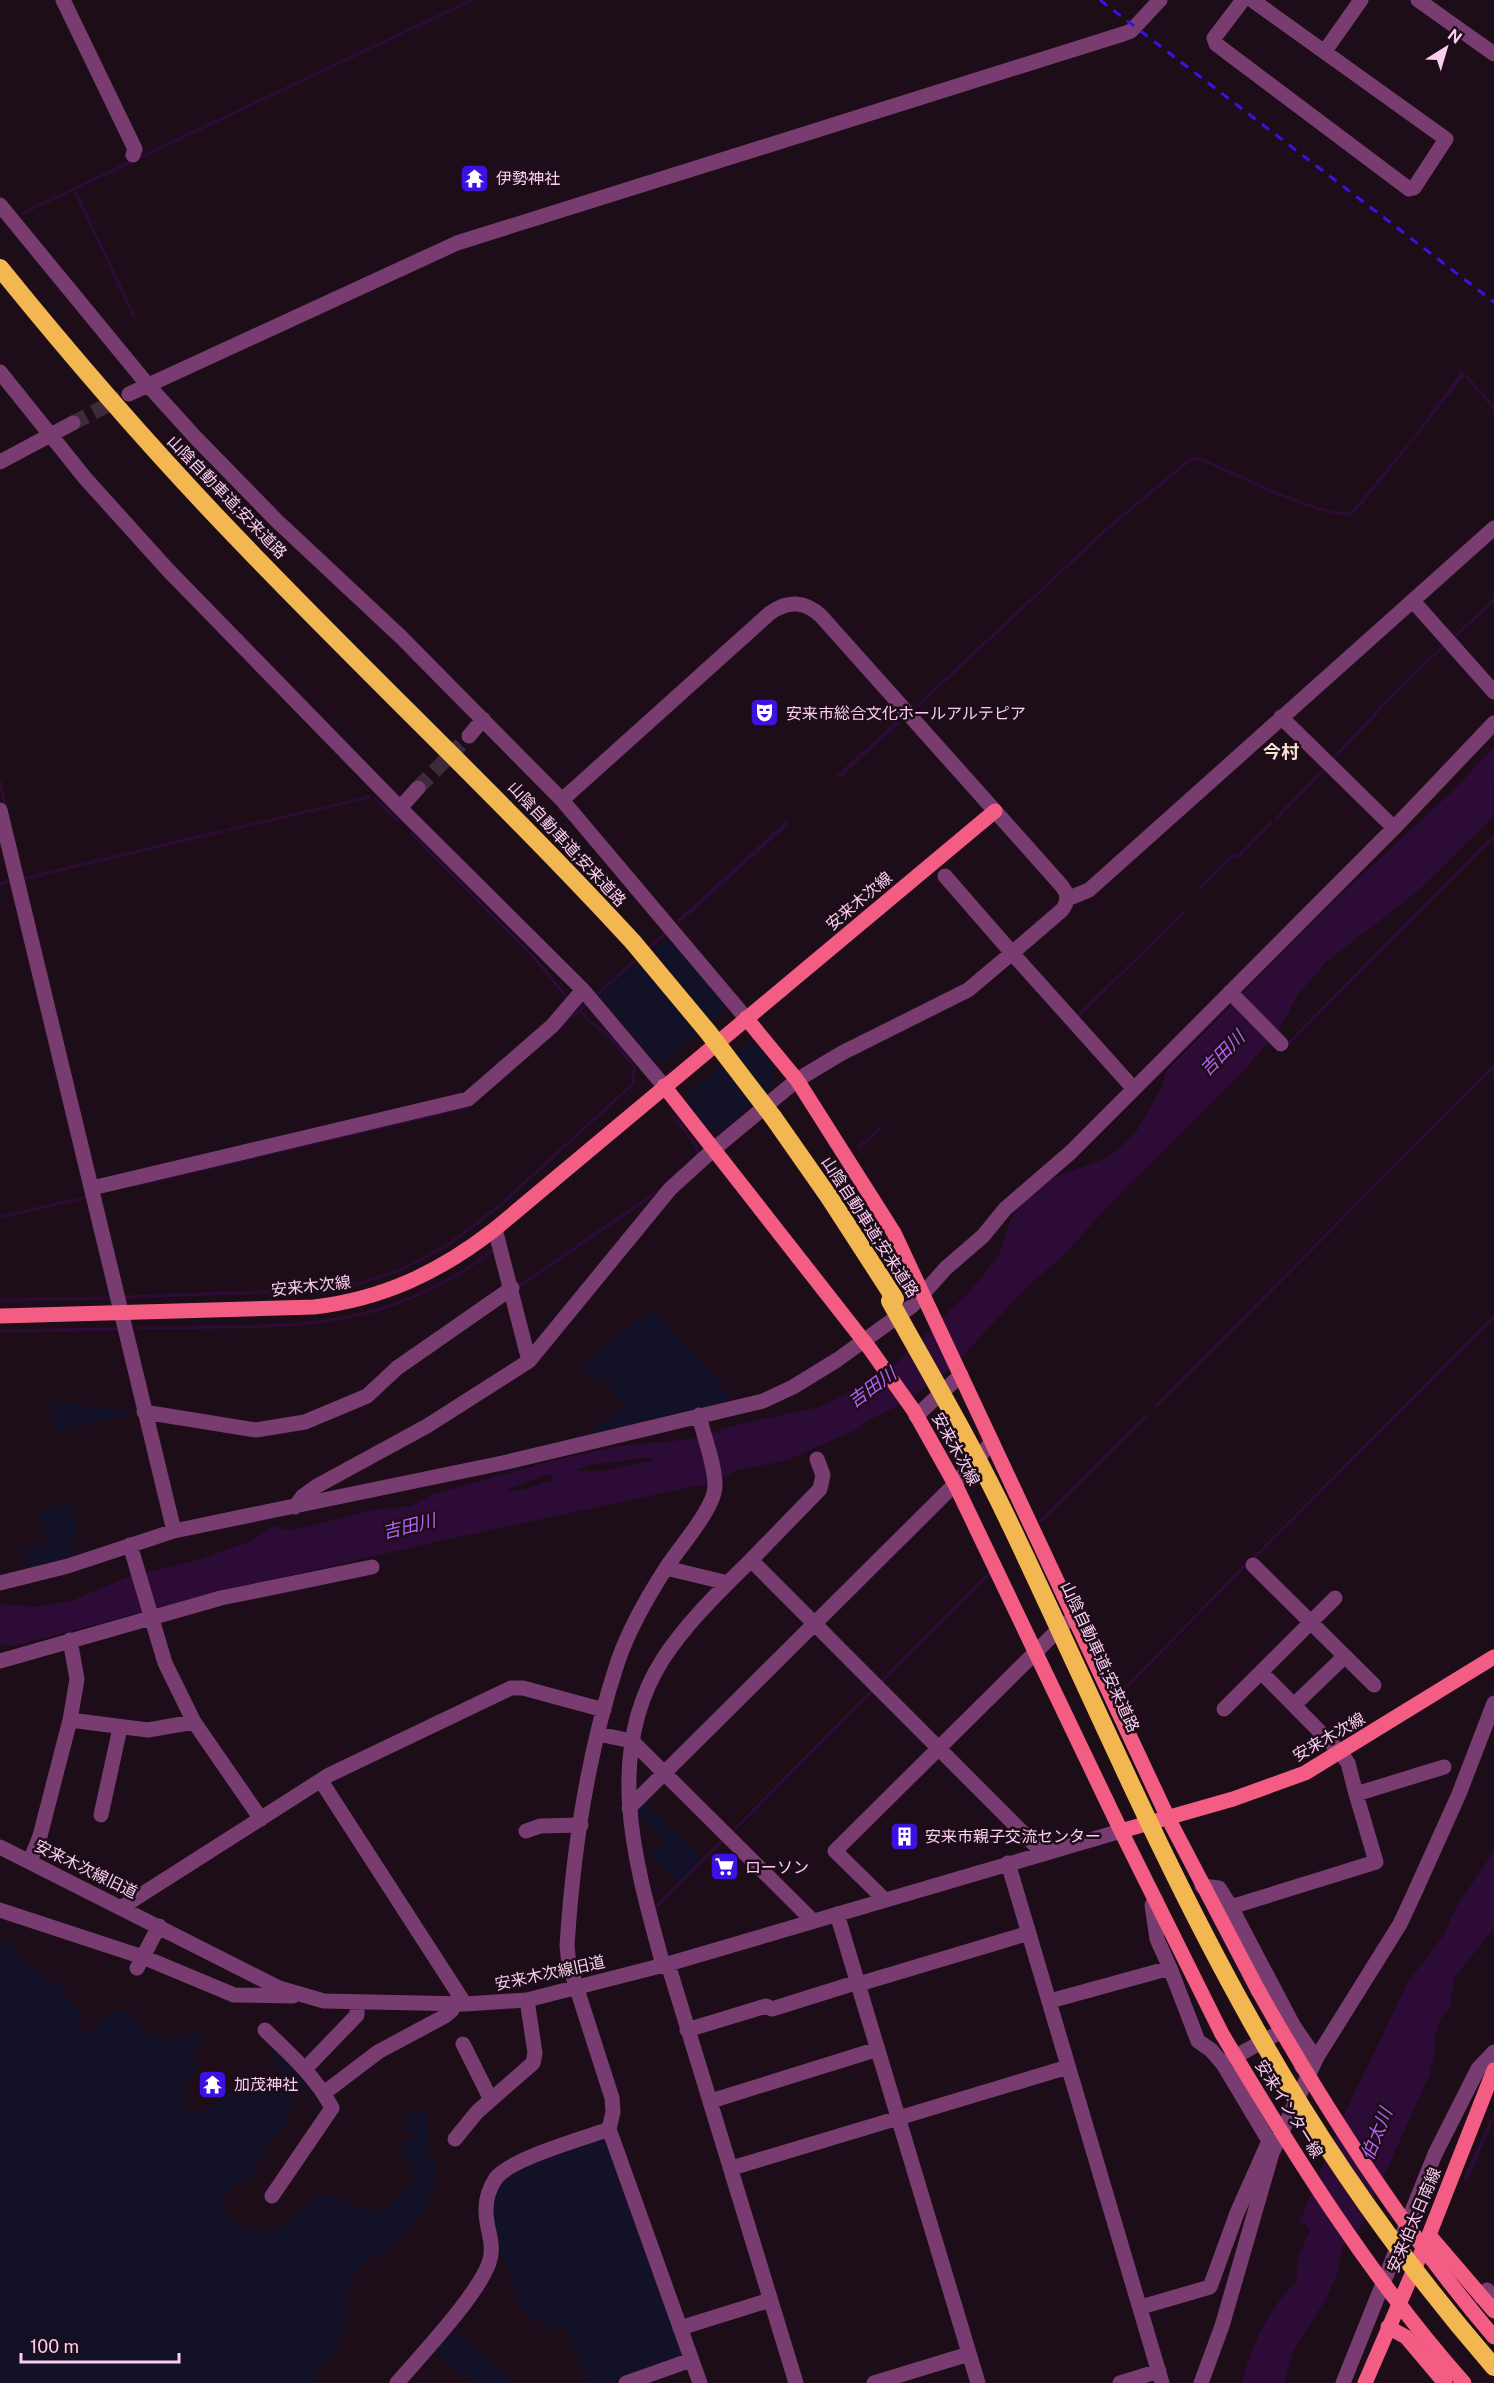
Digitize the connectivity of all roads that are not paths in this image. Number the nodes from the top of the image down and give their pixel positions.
1 (63, 0) edge
2 (1160, 0) edge
3 (1243, 0) edge
4 (1252, 0) edge
5 (1361, 0) edge
6 (1418, 0) edge
7 (1325, 51) junction
8 (1494, 54) edge
9 (133, 155) dead end
10 (0, 205) edge
11 (0, 268) edge
12 (0, 278) edge
13 (0, 372) edge
14 (147, 384) junction
15 (129, 394) tunnel mouth
16 (73, 423) tunnel mouth
17 (50, 435) junction
18 (0, 462) edge
19 (1494, 528) edge
20 (1413, 601) junction
21 (1494, 692) edge
22 (1281, 717) junction
23 (483, 719) junction
24 (1494, 723) edge
25 (469, 736) tunnel mouth
26 (418, 788) tunnel mouth
27 (562, 800) junction
28 (400, 808) junction
29 (0, 810) edge
30 (995, 811) junction
31 (1394, 828) junction
32 (945, 876) dead end
33 (1064, 892) junction
34 (630, 944) junction
35 (1012, 952) junction
36 (583, 990) junction
37 (1231, 993) junction
38 (746, 1018) junction
39 (1280, 1042) dead end
40 (797, 1080) junction
41 (664, 1086) junction
42 (1134, 1089) junction
43 (714, 1149) junction
44 (92, 1188) junction
45 (495, 1229) junction
46 (512, 1288) junction
47 (925, 1297) junction
48 (892, 1300) junction
49 (120, 1313) junction
50 (0, 1316) edge
51 (867, 1346) junction
52 (529, 1361) junction
53 (960, 1374) junction
54 (144, 1412) junction
55 (915, 1413) junction
56 (699, 1417) junction
57 (992, 1442) junction
58 (817, 1459) dead end
59 (955, 1484) junction
60 (295, 1507) junction
61 (174, 1531) junction
62 (131, 1548) junction
63 (751, 1560) junction
64 (1253, 1565) dead end
65 (372, 1568) dead end
66 (666, 1568) junction
67 (0, 1583) edge
68 (728, 1583) junction
69 (1335, 1598) dead end
70 (1074, 1614) junction
71 (150, 1617) junction
72 (816, 1623) junction
73 (1311, 1623) junction
74 (70, 1640) junction
75 (1036, 1653) junction
76 (1345, 1656) junction
77 (1494, 1657) edge
78 (0, 1661) edge
79 (1261, 1672) junction
80 (1374, 1685) dead end
81 (1494, 1703) edge
82 (1294, 1705) junction
83 (1224, 1709) dead end
84 (604, 1710) junction
85 (70, 1720) junction
86 (194, 1722) junction
87 (120, 1728) junction
88 (598, 1734) junction
89 (632, 1741) junction
90 (940, 1746) junction
91 (1341, 1753) junction
92 (1444, 1767) dead end
93 (666, 1773) junction
94 (321, 1781) junction
95 (1356, 1794) junction
96 (629, 1808) junction
97 (101, 1815) dead end
98 (1168, 1818) junction
99 (261, 1820) junction
100 (582, 1825) junction
101 (526, 1831) dead end
102 (1121, 1831) junction
103 (0, 1847) edge
104 (1044, 1854) junction
105 (30, 1861) junction
106 (1008, 1863) junction
107 (1203, 1886) junction
108 (884, 1899) junction
109 (1156, 1900) junction
110 (1231, 1906) junction
111 (122, 1907) junction
112 (0, 1910) edge
113 (837, 1914) junction
114 (813, 1921) junction
115 (159, 1926) junction
116 (1029, 1933) junction
117 (140, 1963) junction
118 (666, 1965) junction
119 (1170, 1968) junction
120 (858, 1983) junction
121 (576, 1988) junction
122 (299, 1996) junction
123 (527, 2000) junction
124 (1050, 2001) junction
125 (357, 2002) junction
126 (459, 2004) junction
127 (1293, 2025) junction
128 (265, 2030) dead end
129 (687, 2030) junction
130 (463, 2044) dead end
131 (878, 2049) junction
132 (1494, 2052) edge
133 (1313, 2054) junction
134 (1222, 2064) junction
135 (1068, 2067) junction
136 (305, 2069) junction
137 (1494, 2070) edge
138 (324, 2093) junction
139 (491, 2100) junction
140 (711, 2101) junction
141 (897, 2118) junction
142 (609, 2129) junction
143 (455, 2139) dead end
144 (1269, 2148) junction
145 (732, 2168) junction
146 (272, 2196) dead end
147 (1429, 2235) junction
148 (1488, 2297) edge
149 (770, 2300) junction
150 (1141, 2307) junction
151 (1494, 2312) edge
152 (1388, 2327) junction
153 (680, 2328) junction
154 (1494, 2337) edge
155 (969, 2354) junction
156 (1494, 2358) edge
157 (691, 2360) junction
158 (1494, 2367) edge
159 (1161, 2377) edge
160 (397, 2383) edge
161 (626, 2383) edge
162 (699, 2383) edge
163 (795, 2383) edge
164 (874, 2383) edge
165 (978, 2383) edge
166 (1120, 2383) edge
167 (1201, 2383) edge
168 (1343, 2383) edge
169 (1365, 2383) edge
170 (1446, 2383) edge
171 (1464, 2383) edge

1 - 9 street
2 - 14 street
3 - 7 street
4 - 7 street
5 - 7 street
6 - 8 street
10 - 14 street
11 - 34 highway, 山陰自動車道;安来道路
12 - 34 highway, 山陰自動車道;安来道路
13 - 17 street
14 - 15 street
14 - 23 street
16 - 17 street
17 - 18 street
17 - 28 street
19 - 20 street
20 - 21 street
20 - 22 street
22 - 31 street
22 - 33 street
23 - 25 street
23 - 27 street
24 - 31 street
26 - 28 street
27 - 30 street
27 - 38 street
28 - 36 street
29 - 44 street
30 - 33 street
30 - 38 main road, 安来木次線
31 - 37 street
32 - 35 street
33 - 35 street
34 - 48 highway, 山陰自動車道;安来道路, bridge
35 - 40 street
35 - 42 street
36 - 41 street
36 - 44 street
37 - 39 street
37 - 42 street
38 - 40 main road, 安来木次線
38 - 41 main road, 安来木次線
40 - 43 street
40 - 47 main road, 安来木次線
41 - 43 main road, 安来木次線
41 - 45 main road, 安来木次線
42 - 47 street
43 - 51 main road, 安来木次線
43 - 52 street
44 - 49 street
45 - 46 street
45 - 49 main road, 安来木次線
46 - 52 street
46 - 54 street
47 - 51 street
47 - 53 main road, 安来木次線
48 - 156 highway, 山陰自動車道;安来道路
48 - 158 highway, 山陰自動車道;安来道路, bridge
49 - 50 main road, 安来木次線
49 - 54 street
51 - 55 main road, 安来木次線
51 - 56 street
52 - 60 street
53 - 55 street
53 - 57 main road, 安来木次線
54 - 61 street
55 - 59 main road, 安来木次線
56 - 60 street
56 - 66 street
57 - 59 street
57 - 70 main road, 安来木次線
58 - 63 street
59 - 72 street
59 - 75 main road, 安来木次線
60 - 61 street
61 - 62 street
62 - 67 street
62 - 71 street
63 - 68 street
63 - 72 street
64 - 73 street
65 - 71 street
66 - 68 street
66 - 84 street
68 - 89 street
69 - 73 street
70 - 75 street
70 - 98 main road, 安来木次線
71 - 74 street
71 - 86 street
72 - 90 street
72 - 93 street
73 - 76 street
73 - 79 street
74 - 78 street
74 - 85 street
75 - 90 street
75 - 102 main road, 安来木次線
76 - 80 street
76 - 82 street
77 - 91 main road, 安来木次線
79 - 82 street
79 - 83 street
81 - 133 street
82 - 91 street
84 - 88 street
84 - 94 street
85 - 87 street
85 - 105 street
86 - 87 street
86 - 99 street
87 - 97 street
88 - 89 street
88 - 100 street
89 - 93 street
89 - 96 street
90 - 104 street
90 - 108 street
91 - 95 street
91 - 98 main road, 安来木次線
92 - 95 street
93 - 96 street
93 - 114 street
94 - 99 street
94 - 126 street
95 - 110 street
96 - 118 street
98 - 102 main road, 安来木次線
98 - 107 main road, 安来インター線
99 - 111 street
100 - 101 street
100 - 121 street
102 - 104 street, 安来木次線旧道
102 - 109 main road, 安来インター線
103 - 105 street, 安来木次線旧道
104 - 106 street, 安来木次線旧道
105 - 111 street, 安来木次線旧道
106 - 108 street, 安来木次線旧道
106 - 116 street
107 - 110 street
107 - 154 main road, 安来インター線, bridge
108 - 113 street, 安来木次線旧道
109 - 119 street
109 - 171 main road, 安来インター線, bridge
110 - 127 street
111 - 115 street, 安来木次線旧道
112 - 117 street
113 - 114 street, 安来木次線旧道
113 - 120 street
114 - 118 street, 安来木次線旧道
115 - 117 street
115 - 122 street, 安来木次線旧道
116 - 120 street
116 - 124 street
117 - 122 street
118 - 121 street, 安来木次線旧道
118 - 129 street
119 - 124 street
119 - 134 street
120 - 129 street
120 - 131 street
121 - 123 street, 安来木次線旧道
121 - 142 street
122 - 125 street, 安来木次線旧道
123 - 126 street, 安来木次線旧道
123 - 139 street
124 - 135 street
125 - 126 street, 安来木次線旧道
125 - 136 street
126 - 138 street
127 - 133 street
127 - 134 street
128 - 136 street
129 - 140 street
130 - 139 street
131 - 140 street
131 - 141 street
132 - 168 street
133 - 144 street
134 - 144 street
135 - 141 street
135 - 150 street
136 - 138 street
137 - 147 main road, 安来伯太日南線
138 - 146 street
139 - 143 street
140 - 145 street
141 - 145 street
141 - 155 street
142 - 153 street
142 - 160 street
144 - 150 street
144 - 167 street
145 - 149 street
147 - 148 main road
147 - 152 main road, 安来伯太日南線
148 - 151 main road
149 - 153 street
149 - 163 street
150 - 159 street
152 - 169 main road, 安来伯太日南線
152 - 170 main road
153 - 157 street
155 - 164 street
155 - 165 street
157 - 161 street
157 - 162 street
159 - 166 street

